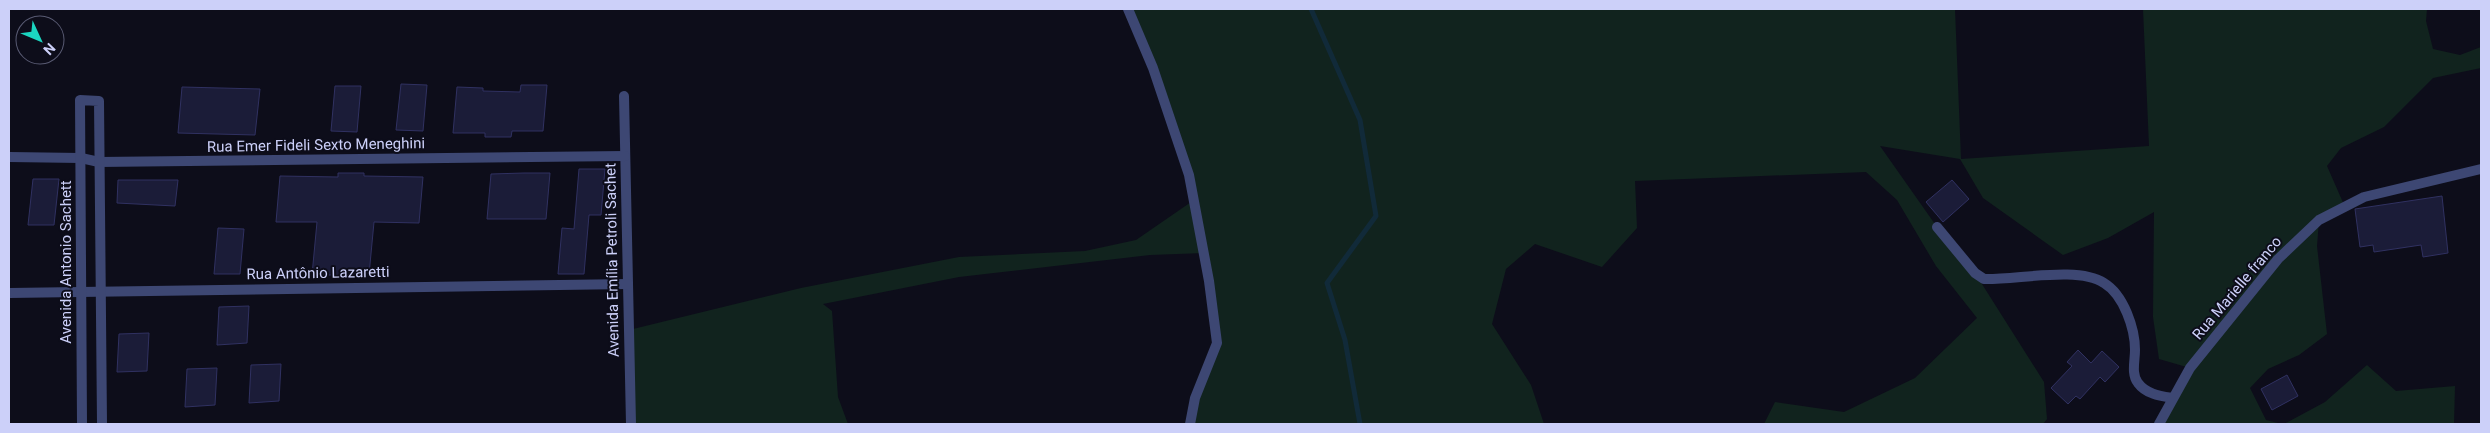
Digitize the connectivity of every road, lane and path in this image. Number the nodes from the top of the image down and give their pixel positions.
1 (1128, 9) edge
2 (624, 96) dead end
3 (625, 156) junction
4 (9, 157) edge
5 (80, 158) junction
6 (99, 162) junction
7 (2481, 169) edge
8 (1937, 227) dead end
9 (628, 284) junction
10 (80, 292) junction
11 (100, 292) junction
12 (9, 293) edge
13 (2172, 398) junction
14 (82, 424) edge
15 (102, 424) edge
16 (631, 424) edge
17 (1190, 424) edge
18 (2158, 424) edge

1 - 17 street
2 - 3 street, Avenida Emília Petroli Sachet
3 - 6 street, Rua Emer Fideli Sexto Meneghini
3 - 9 street, Avenida Emília Petroli Sachet
4 - 5 street, Rua Emer Fideli Sexto Meneghini
5 - 6 street, Rua Emer Fideli Sexto Meneghini
5 - 6 street, Avenida Antonio Sachett
5 - 10 street, Avenida Antonio Sachett
6 - 11 street
7 - 13 street, Rua Marielle franco
8 - 13 street
9 - 11 street, Rua Antônio Lazaretti
9 - 16 street, Avenida Emília Petroli Sachet
10 - 11 street, Rua Antônio Lazaretti
10 - 12 street, Rua Antônio Lazaretti
10 - 14 street, Avenida Antonio Sachett
11 - 15 street
13 - 18 street, Rua Marielle franco

